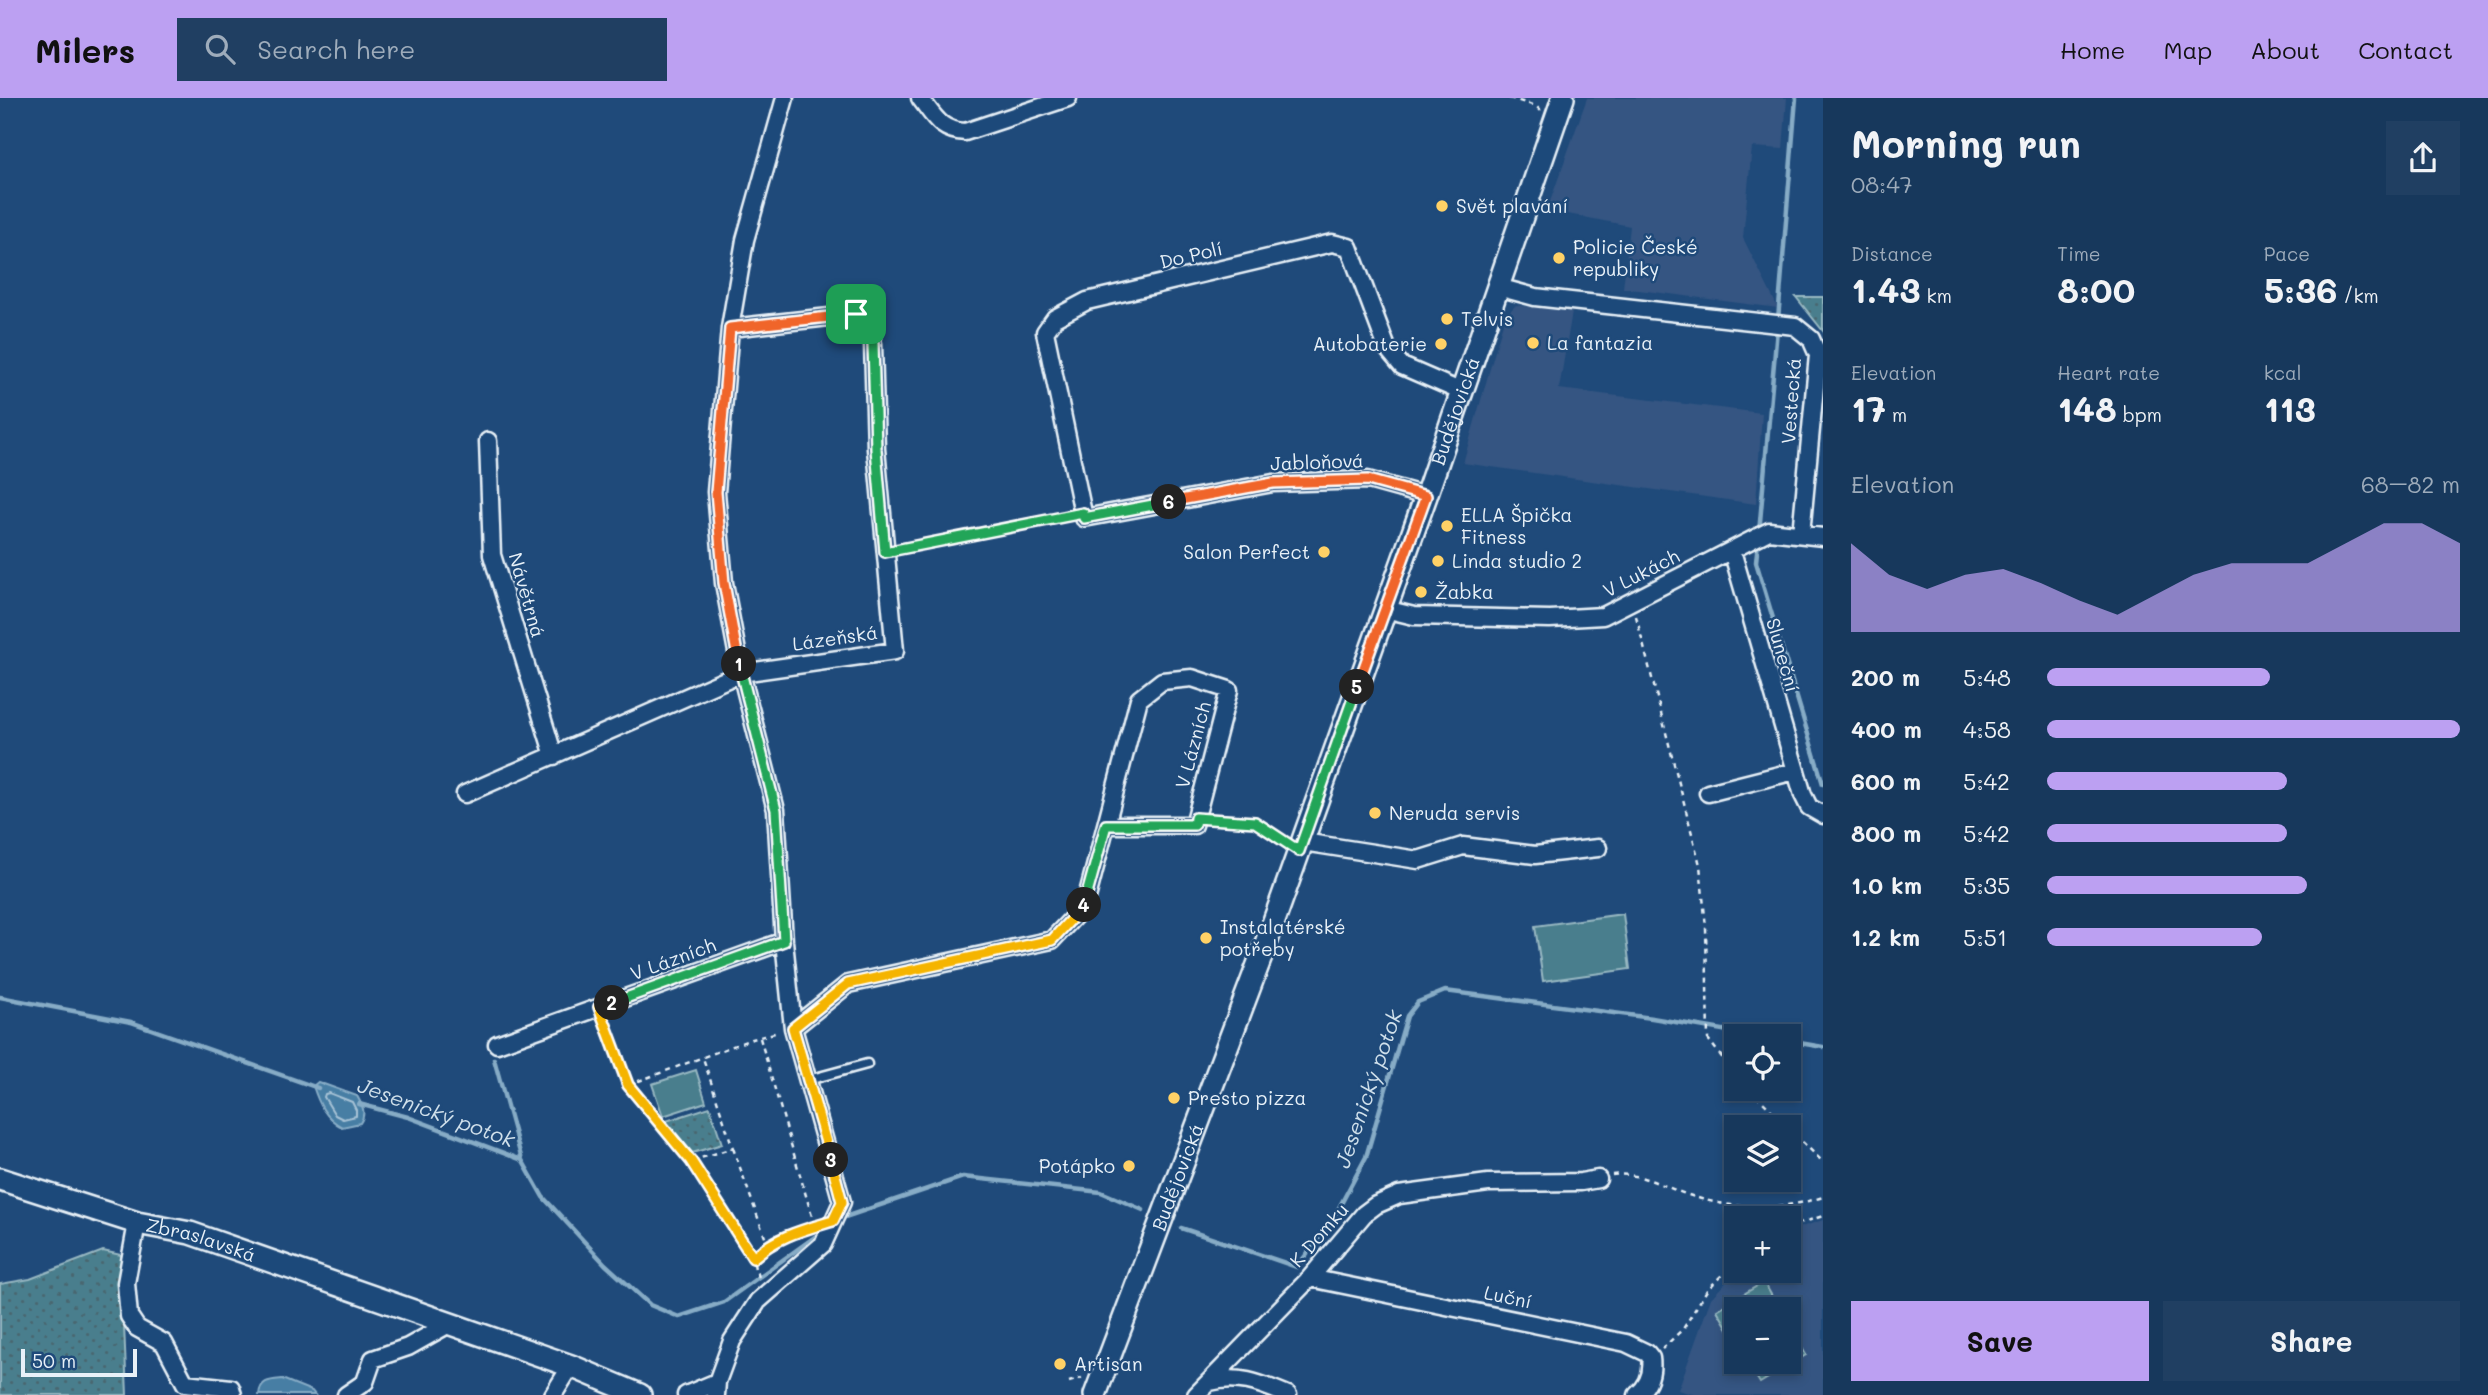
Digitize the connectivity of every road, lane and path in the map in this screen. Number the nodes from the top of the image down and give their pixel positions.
1 (785, 98) edge
2 (920, 98) edge
3 (1068, 98) edge
4 (1562, 98) edge
5 (1498, 287) junction
6 (730, 328) junction
7 (1462, 392) junction
8 (488, 441) dead end
9 (1426, 496) junction
10 (1084, 515) junction
11 (1801, 534) junction
12 (1823, 537) edge
13 (1732, 551) junction
14 (885, 552) junction
15 (1633, 602) junction
16 (1385, 609) junction
17 (741, 673) junction
18 (554, 756) junction
19 (1795, 771) junction
20 (1708, 793) dead end
21 (465, 794) dead end
22 (1823, 815) edge
23 (1195, 818) junction
24 (1106, 825) junction
25 (1301, 846) junction
26 (1598, 848) dead end
27 (784, 941) junction
28 (599, 1007) junction
29 (793, 1028) junction
30 (760, 1037) junction
31 (497, 1044) dead end
32 (703, 1058) junction
33 (1724, 1060) edge
34 (867, 1064) dead end
35 (808, 1080) junction
36 (628, 1085) junction
37 (1762, 1101) edge
38 (1776, 1115) edge
39 (1801, 1140) edge
40 (733, 1148) junction
41 (691, 1161) junction
42 (1823, 1162) edge
43 (0, 1179) edge
44 (1598, 1179) joint
45 (1823, 1197) edge
46 (1823, 1216) edge
47 (833, 1221) junction
48 (137, 1223) junction
49 (1801, 1223) edge
50 (815, 1226) junction
51 (767, 1244) junction
52 (753, 1258) junction
53 (1724, 1273) edge
54 (1311, 1278) junction
55 (761, 1280) dead end
56 (449, 1324) junction
57 (1651, 1358) junction
58 (572, 1366) junction
59 (1069, 1382) dead end
60 (1091, 1386) edge
61 (716, 1388) edge
62 (1201, 1389) edge
63 (233, 1395) edge
64 (346, 1395) edge
65 (553, 1395) edge
66 (640, 1395) edge
67 (686, 1395) edge
68 (1288, 1395) edge
69 (1637, 1395) edge

1 - 6 street
2 - 3 street
4 - 5 main road, Budějovická
5 - 7 main road, Budějovická
5 - 11 street, Vestecká
6 - 14 street, Lázeňská
6 - 17 street
7 - 9 main road, Budějovická
7 - 10 street, Do Polí
8 - 18 street, Návětrná
9 - 10 street, Jabloňová
9 - 16 main road, Budějovická
10 - 14 path
11 - 12 street, V Lukách
11 - 13 street, V Lukách
13 - 15 street, V Lukách
13 - 19 street, Sluneční
14 - 17 street, Lázeňská
15 - 16 street, V Lukách
15 - 33 path
16 - 25 main road, Budějovická
17 - 18 street
17 - 27 street
18 - 21 street
19 - 20 street
19 - 22 street, Sluneční
23 - 24 street, V Lázních
23 - 24 street, V Lázních
23 - 25 path
24 - 29 street, V Lázních
25 - 26 street
25 - 60 main road, Budějovická
27 - 28 street, V Lázních
27 - 29 street
28 - 31 street, V Lázních
28 - 36 path
29 - 30 path
29 - 35 street
30 - 32 path
30 - 50 path
32 - 36 path
32 - 40 path
34 - 35 lane
35 - 47 street
36 - 41 path
37 - 38 path
39 - 42 path
40 - 41 path
40 - 51 path
41 - 52 path
43 - 48 main road
44 - 45 path
44 - 54 street, K Domku
46 - 49 path
47 - 50 path
47 - 61 street
48 - 56 main road, Zbraslavská
48 - 63 street, Zbraslavská
50 - 51 path
51 - 52 path
52 - 55 path
53 - 57 path
54 - 57 street, Luční
54 - 62 street, K Domku
56 - 58 main road, Zbraslavská
56 - 64 street
57 - 69 street
58 - 65 street
58 - 66 main road, Zbraslavská
59 - 60 path
61 - 67 street
62 - 68 street

